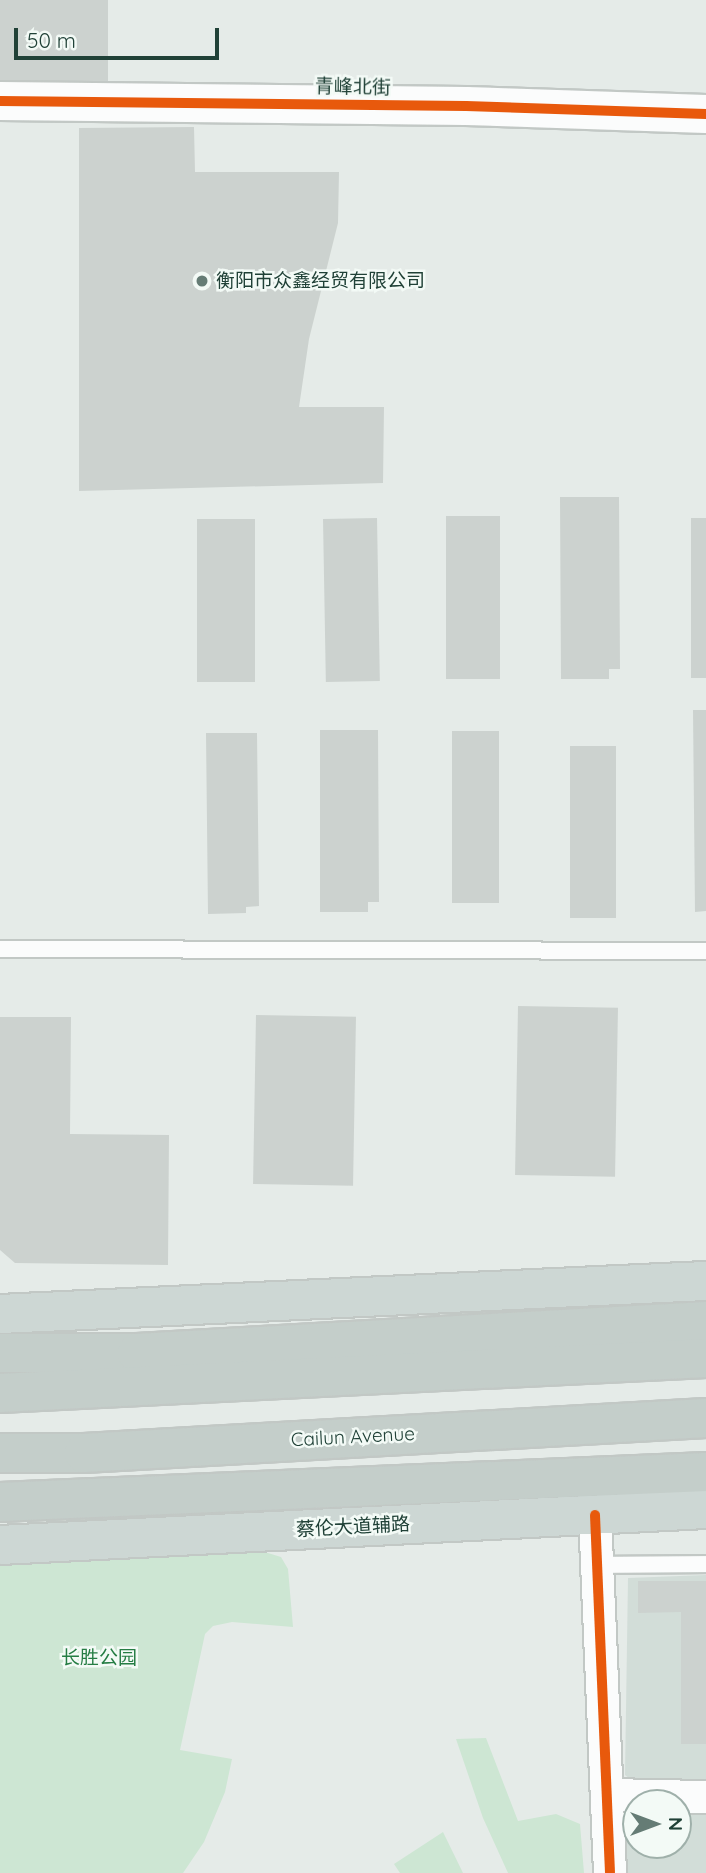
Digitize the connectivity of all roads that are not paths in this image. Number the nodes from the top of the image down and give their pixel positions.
1 (0, 101) edge
2 (706, 114) edge
3 (0, 950) edge
4 (706, 951) edge
5 (706, 1281) edge
6 (0, 1314) edge
7 (706, 1321) edge
8 (1, 1353) edge
9 (706, 1358) edge
10 (0, 1393) edge
11 (706, 1418) edge
12 (0, 1454) edge
13 (706, 1472) edge
14 (2, 1501) edge
15 (706, 1509) edge
16 (595, 1515) junction
17 (0, 1545) edge
18 (706, 1564) edge
19 (597, 1565) junction
20 (608, 1795) junction
21 (706, 1797) edge
22 (610, 1873) edge

1 - 2 street, 青峰北街
3 - 4 lane
5 - 6 main road
7 - 8 highway
9 - 10 highway
11 - 12 highway, Cailun Avenue
13 - 14 highway
15 - 16 main road, 蔡伦大道辅路
16 - 17 main road, 蔡伦大道辅路
16 - 19 street
18 - 19 lane
19 - 20 street
20 - 21 street
20 - 22 street

